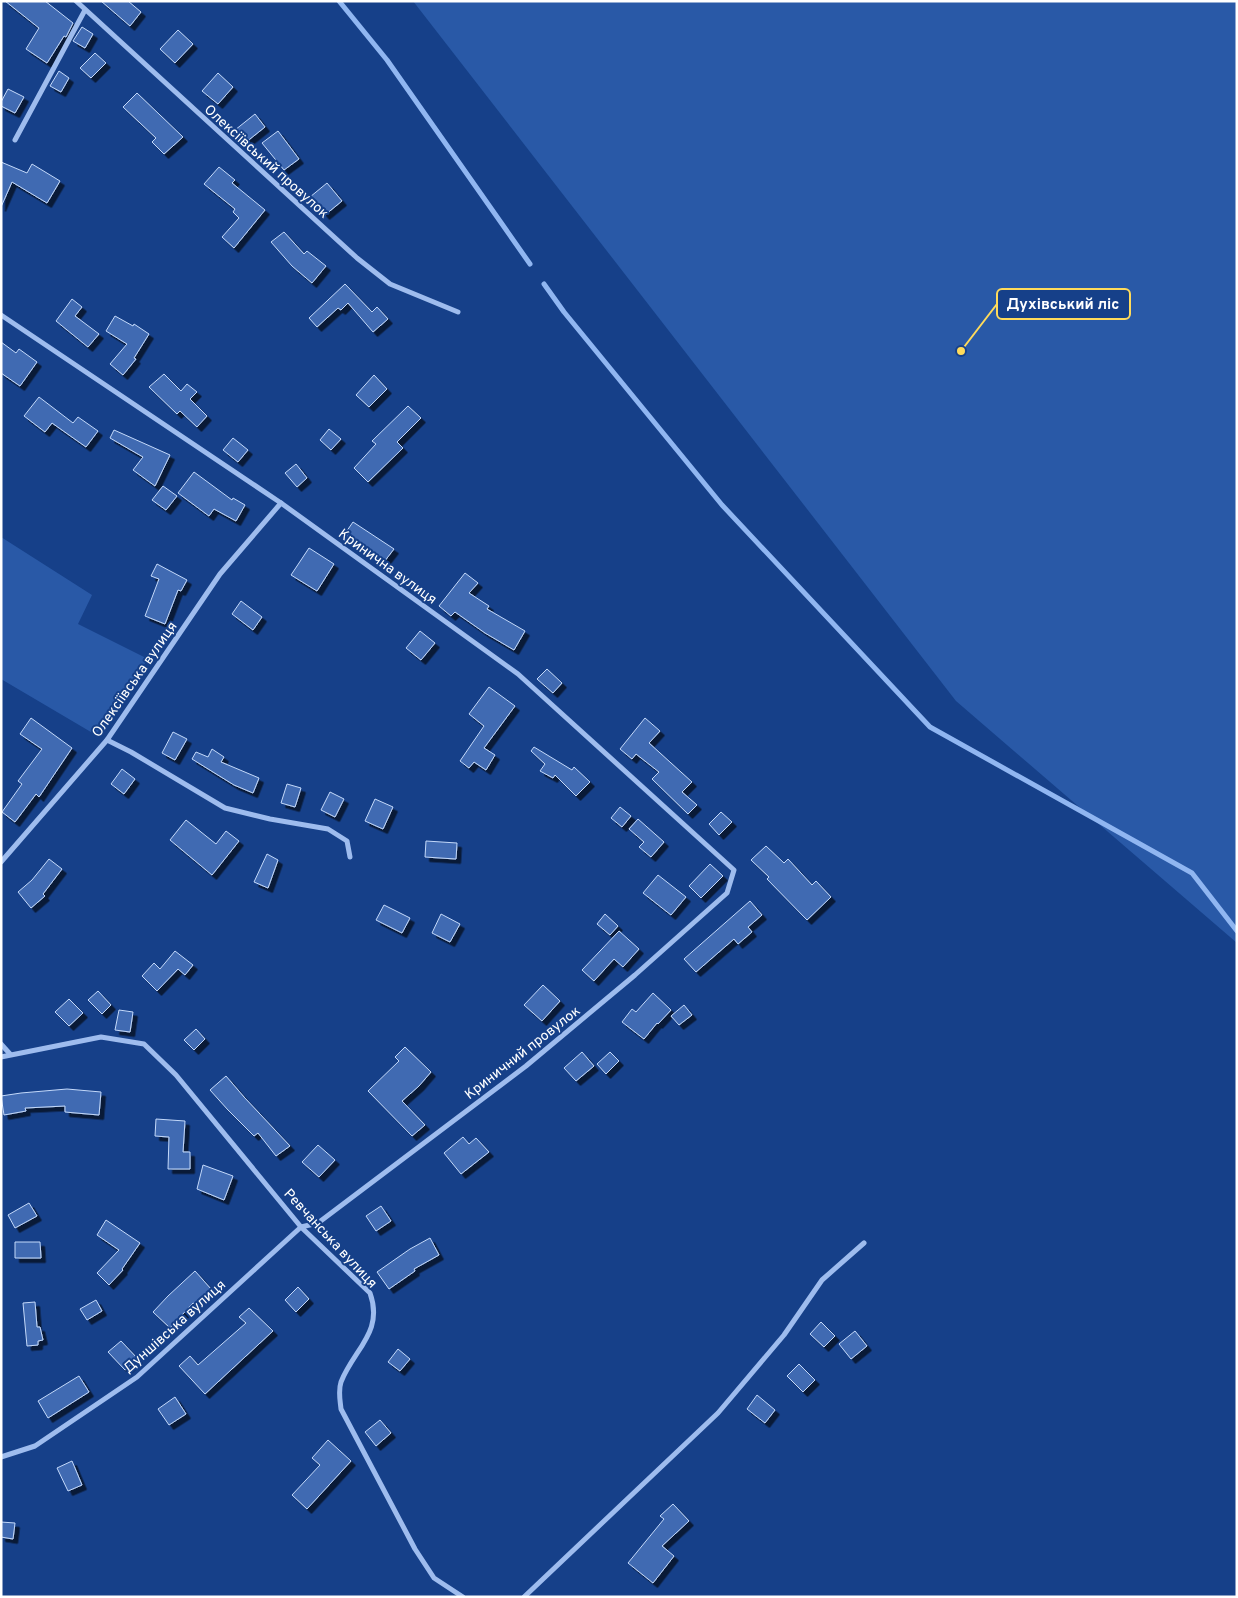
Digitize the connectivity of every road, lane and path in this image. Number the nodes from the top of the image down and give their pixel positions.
1 (76, 1) edge
2 (86, 10) junction
3 (16, 140) dead end
4 (458, 312) dead end
5 (1, 315) edge
6 (280, 503) junction
7 (107, 740) junction
8 (350, 857) dead end
9 (1, 862) edge
10 (734, 870) joint
11 (1, 1044) edge
12 (10, 1054) junction
13 (1, 1057) edge
14 (301, 1227) junction
15 (864, 1243) dead end
16 (1, 1457) edge
17 (463, 1597) edge
18 (524, 1597) edge

1 - 2 street, Олексіївський провулок
2 - 3 street
2 - 4 street, Олексіївський провулок
5 - 6 street, Кринична вулиця
6 - 7 street, Олексіївська вулиця
6 - 10 street, Кринична вулиця
7 - 8 street
7 - 9 street, Олексіївська вулиця
10 - 14 street, Криничний провулок
11 - 12 street
12 - 13 street, Ревчанська вулиця
12 - 14 street, Ревчанська вулиця
14 - 16 street, Дуншівська вулиця
14 - 17 street, Ревчанська вулиця
15 - 18 street

